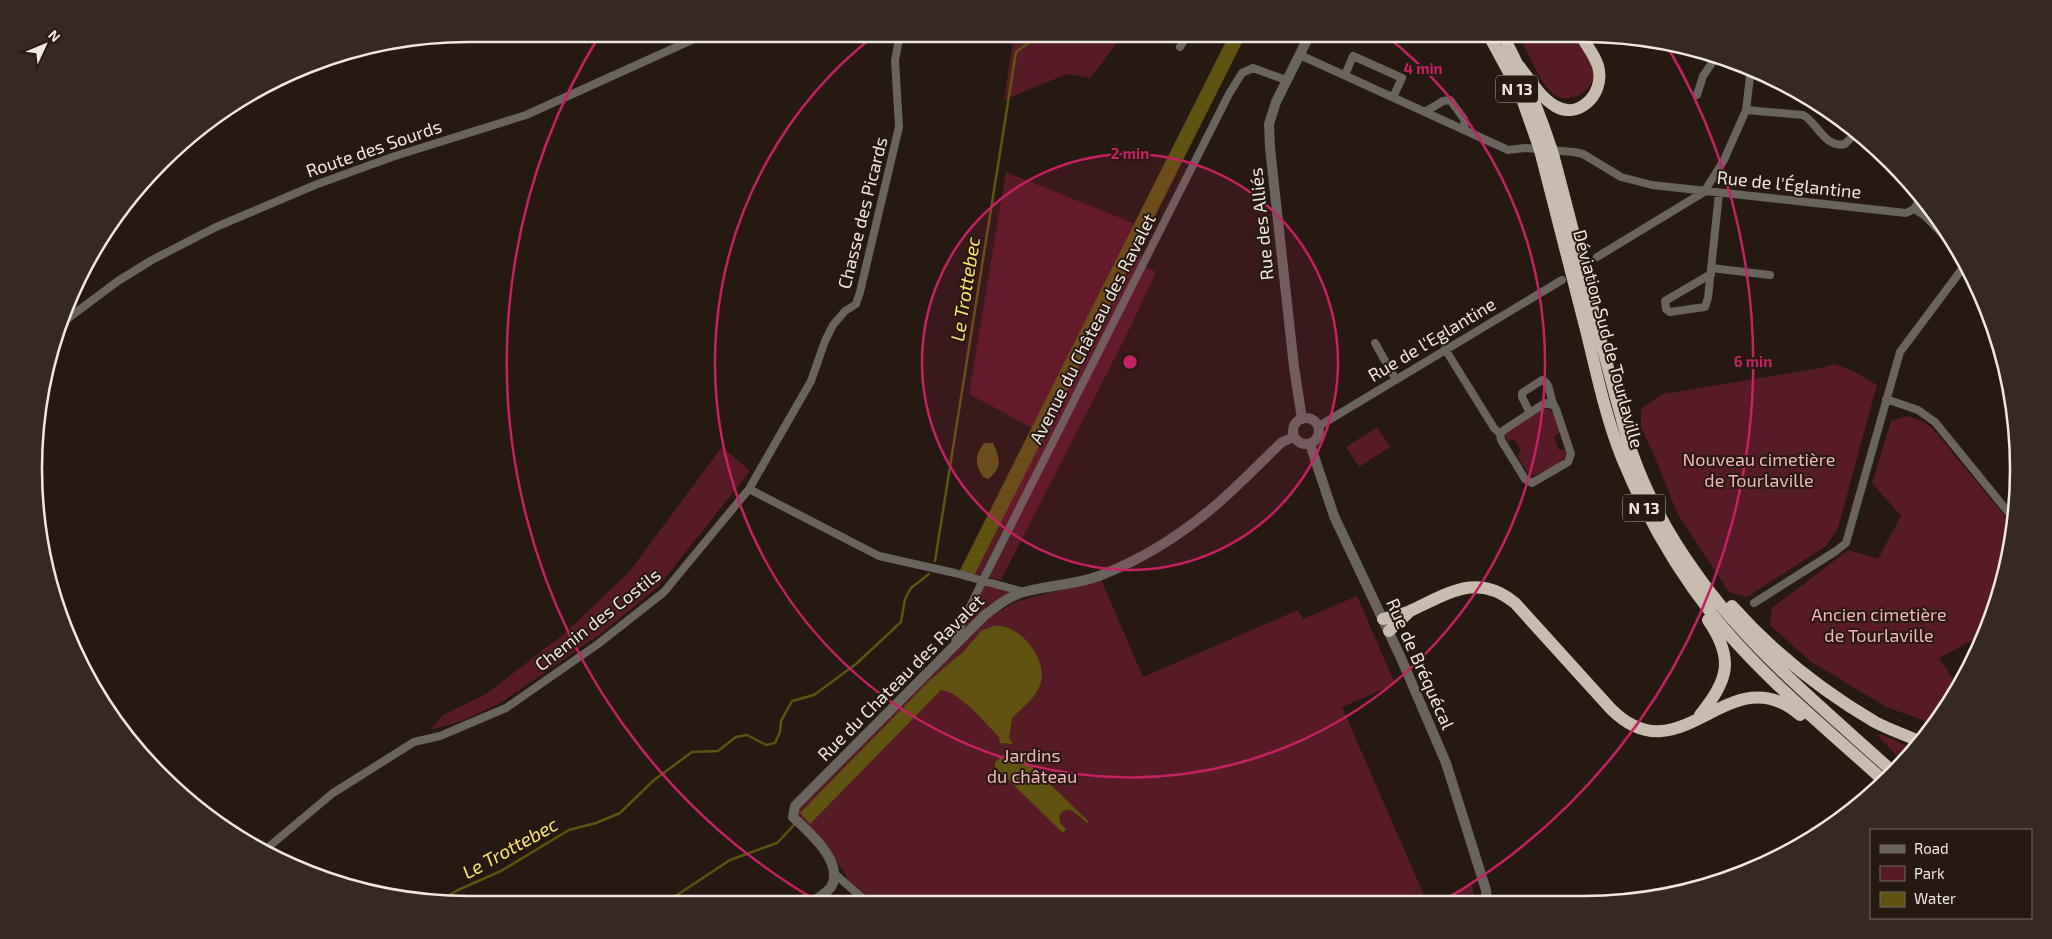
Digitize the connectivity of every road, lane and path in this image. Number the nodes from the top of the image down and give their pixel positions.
1 (687, 42) edge
2 (898, 42) edge
3 (1183, 42) edge
4 (1306, 42) edge
5 (1492, 42) edge
6 (1506, 42) edge
7 (1584, 42) edge
8 (1180, 47) dead end
9 (1300, 55) junction
10 (1712, 63) edge
11 (1520, 66) junction
12 (1345, 75) junction
13 (1749, 77) edge
14 (1286, 80) junction
15 (1697, 95) dead end
16 (1393, 98) junction
17 (1746, 110) junction
18 (1425, 112) junction
19 (1465, 130) junction
20 (1851, 138) edge
21 (1547, 153) junction
22 (1704, 192) junction
23 (1719, 193) junction
24 (1917, 205) edge
25 (1914, 209) junction
26 (1928, 219) edge
27 (1597, 257) dead end
28 (1711, 271) junction
29 (1960, 272) edge
30 (1770, 275) dead end
31 (1562, 280) dead end
32 (71, 316) edge
33 (1375, 343) dead end
34 (1445, 349) junction
35 (1396, 380) junction
36 (1886, 399) junction
37 (1552, 405) junction
38 (1530, 413) junction
39 (1302, 419) junction
40 (1319, 426) junction
41 (1500, 434) junction
42 (1294, 437) junction
43 (1310, 444) junction
44 (749, 489) junction
45 (2008, 510) edge
46 (1666, 525) junction
47 (1682, 574) junction
48 (982, 582) junction
49 (1024, 592) junction
50 (1754, 603) dead end
51 (1410, 612) junction
52 (1383, 619) junction
53 (1389, 631) junction
54 (955, 644) junction
55 (1697, 718) junction
56 (1914, 739) edge
57 (1888, 767) edge
58 (1879, 776) edge
59 (1876, 779) edge
60 (270, 846) edge
61 (835, 874) junction
62 (820, 896) edge
63 (860, 896) edge
64 (1486, 896) edge

1 - 32 street, Route des Sourds
2 - 44 street, Chasse des Picards
3 - 8 street
4 - 9 street, Rue des Alliés
5 - 21 highway, Déviation Sud de Tourlaville / N 13
6 - 11 highway, Déviation Sud de Tourlaville / N 13
7 - 11 highway
9 - 12 street
9 - 14 street, Rue des Alliés
10 - 15 street
11 - 21 highway, Déviation Sud de Tourlaville / N 13
12 - 16 street
12 - 16 street
13 - 17 street
14 - 39 street, Rue des Alliés
14 - 48 street, Avenue du Château des Ravalet
16 - 18 street
17 - 20 street
17 - 22 street
18 - 19 street
18 - 19 street
19 - 22 street
21 - 46 highway, Déviation Sud de Tourlaville / N 13
21 - 47 highway, Déviation Sud de Tourlaville / N 13
22 - 23 street, Rue de l'Églantine
22 - 27 street, Rue de l'Églantine
23 - 25 street, Rue de l'Églantine
23 - 28 street
24 - 25 street
25 - 26 street
28 - 28 street
28 - 30 street
29 - 36 street
31 - 34 street, Rue de l'Eglantine
33 - 35 street
34 - 35 street, Rue de l'Eglantine
34 - 41 street
35 - 40 street, Rue de l'Eglantine
36 - 45 street
36 - 50 street
37 - 38 street
37 - 38 street
37 - 41 street
38 - 41 street
39 - 40 street
39 - 42 street
40 - 43 street
42 - 43 street
42 - 49 street, Rue du Chateau des Ravalet
43 - 52 street, Rue de Bréquécal
44 - 48 street
44 - 60 street, Chemin des Costils
46 - 56 highway
46 - 57 highway, Déviation Sud de Tourlaville / N 13
47 - 55 highway
47 - 58 highway, Déviation Sud de Tourlaville / N 13
48 - 49 street
48 - 54 street, Avenue du Château des Ravalet
49 - 54 street, Rue du Chateau des Ravalet
51 - 52 highway
51 - 53 highway
51 - 55 highway
52 - 53 street, Rue de Bréquécal
53 - 64 street, Rue de Bréquécal
54 - 61 street, Rue du Chateau des Ravalet
55 - 59 highway
61 - 62 street
61 - 63 street

